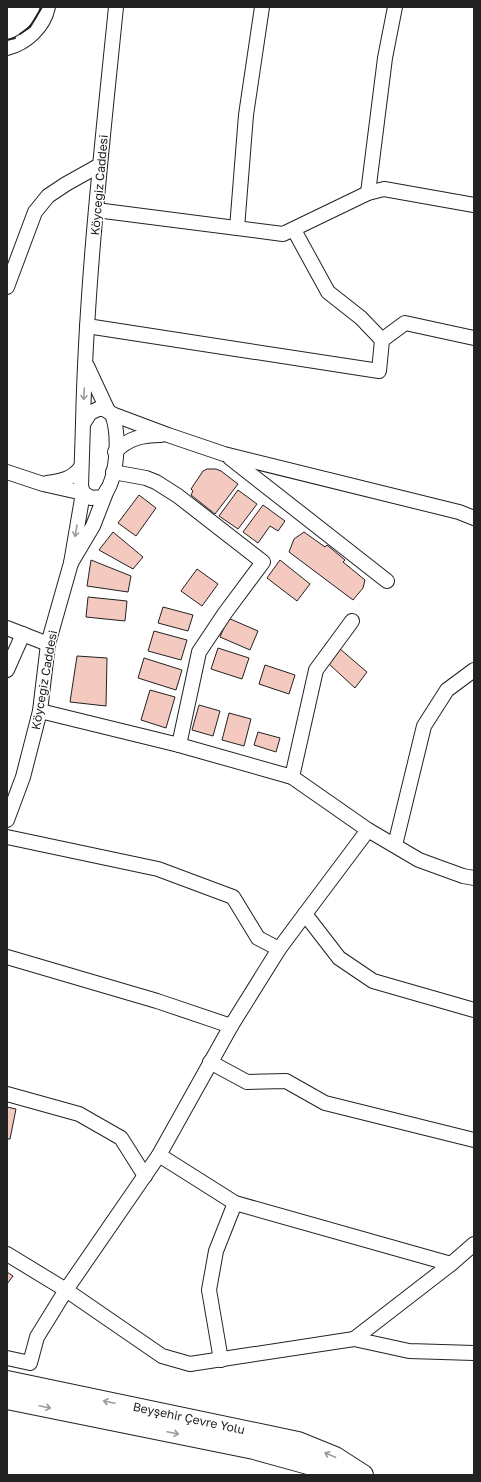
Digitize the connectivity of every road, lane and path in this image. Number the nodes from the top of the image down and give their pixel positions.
1 (48, 7) edge
2 (116, 7) edge
3 (262, 7) edge
4 (395, 7) edge
5 (7, 48) edge
6 (100, 165) junction
7 (368, 193) junction
8 (474, 205) edge
9 (96, 210) junction
10 (237, 228) junction
11 (294, 230) junction
12 (7, 287) edge
13 (87, 326) junction
14 (474, 338) edge
15 (382, 340) junction
16 (86, 363) junction
17 (110, 413) junction
18 (83, 424) junction
19 (168, 435) junction
20 (115, 452) junction
21 (224, 454) junction
22 (81, 467) junction
23 (7, 472) edge
24 (113, 472) junction
25 (43, 484) junction
26 (108, 490) junction
27 (83, 493) junction
28 (474, 518) edge
29 (71, 563) junction
30 (387, 581) dead end
31 (352, 621) dead end
32 (7, 628) edge
33 (23, 634) junction
34 (48, 644) junction
35 (7, 670) edge
36 (474, 670) edge
37 (40, 711) junction
38 (179, 745) junction
39 (292, 777) junction
40 (7, 820) edge
41 (368, 830) junction
42 (7, 837) edge
43 (395, 846) junction
44 (474, 878) edge
45 (305, 914) junction
46 (279, 950) junction
47 (7, 956) edge
48 (474, 1010) edge
49 (231, 1026) junction
50 (210, 1062) junction
51 (7, 1094) edge
52 (474, 1140) edge
53 (159, 1155) junction
54 (145, 1176) junction
55 (235, 1203) junction
56 (474, 1244) edge
57 (7, 1254) edge
58 (451, 1264) junction
59 (66, 1290) junction
60 (354, 1339) junction
61 (474, 1353) edge
62 (7, 1358) edge
63 (221, 1360) junction
64 (7, 1381) edge
65 (7, 1399) edge
66 (333, 1475) edge
67 (363, 1475) edge

1 - 5 street
2 - 6 street, Köyceğiz Caddesi
3 - 10 street
4 - 7 street
6 - 9 street, Köyceğiz Caddesi
6 - 12 street
7 - 8 street
7 - 11 street
9 - 10 street
9 - 13 street, Köyceğiz Caddesi
10 - 11 street
11 - 15 street
13 - 15 street
13 - 16 street, Köyceğiz Caddesi
14 - 15 street
16 - 17 street, Köyceğiz Caddesi
16 -> 18 street, Köyceğiz Caddesi
17 - 18 street
17 - 19 street
17 - 20 street, Köyceğiz Caddesi
18 - 22 street, Köyceğiz Caddesi
19 - 20 street
19 - 21 street
20 - 24 street, Köyceğiz Caddesi
21 - 28 street
21 - 30 street
22 - 25 street
22 - 27 street, Köyceğiz Caddesi
23 - 25 street
24 - 26 street, Köyceğiz Caddesi
24 - 38 street
25 - 27 street
26 - 27 street
26 - 29 street, Köyceğiz Caddesi
27 -> 29 street, Köyceğiz Caddesi
29 - 34 street, Köyceğiz Caddesi
31 - 39 street
32 - 33 street
33 - 34 street
33 - 35 street
34 - 37 street, Köyceğiz Caddesi
36 - 43 street
37 - 38 street
37 - 40 street, Köyceğiz Caddesi
38 - 39 street
39 - 41 street
41 - 43 street
41 - 45 street
42 - 46 street
43 - 44 street
45 - 46 street
45 - 48 street
46 - 49 street
47 - 49 street
49 - 50 street
50 - 52 street
50 - 53 street
51 - 54 street
53 - 54 street
53 - 55 street
54 - 59 street
55 - 58 street
55 - 63 street
56 - 58 street
57 - 59 street
58 - 60 street
59 - 62 street
59 - 63 street
60 - 61 street
60 - 63 street
67 -> 64 highway, Beyşehir Çevre Yolu
65 -> 66 highway, Beyşehir Çevre Yolu

